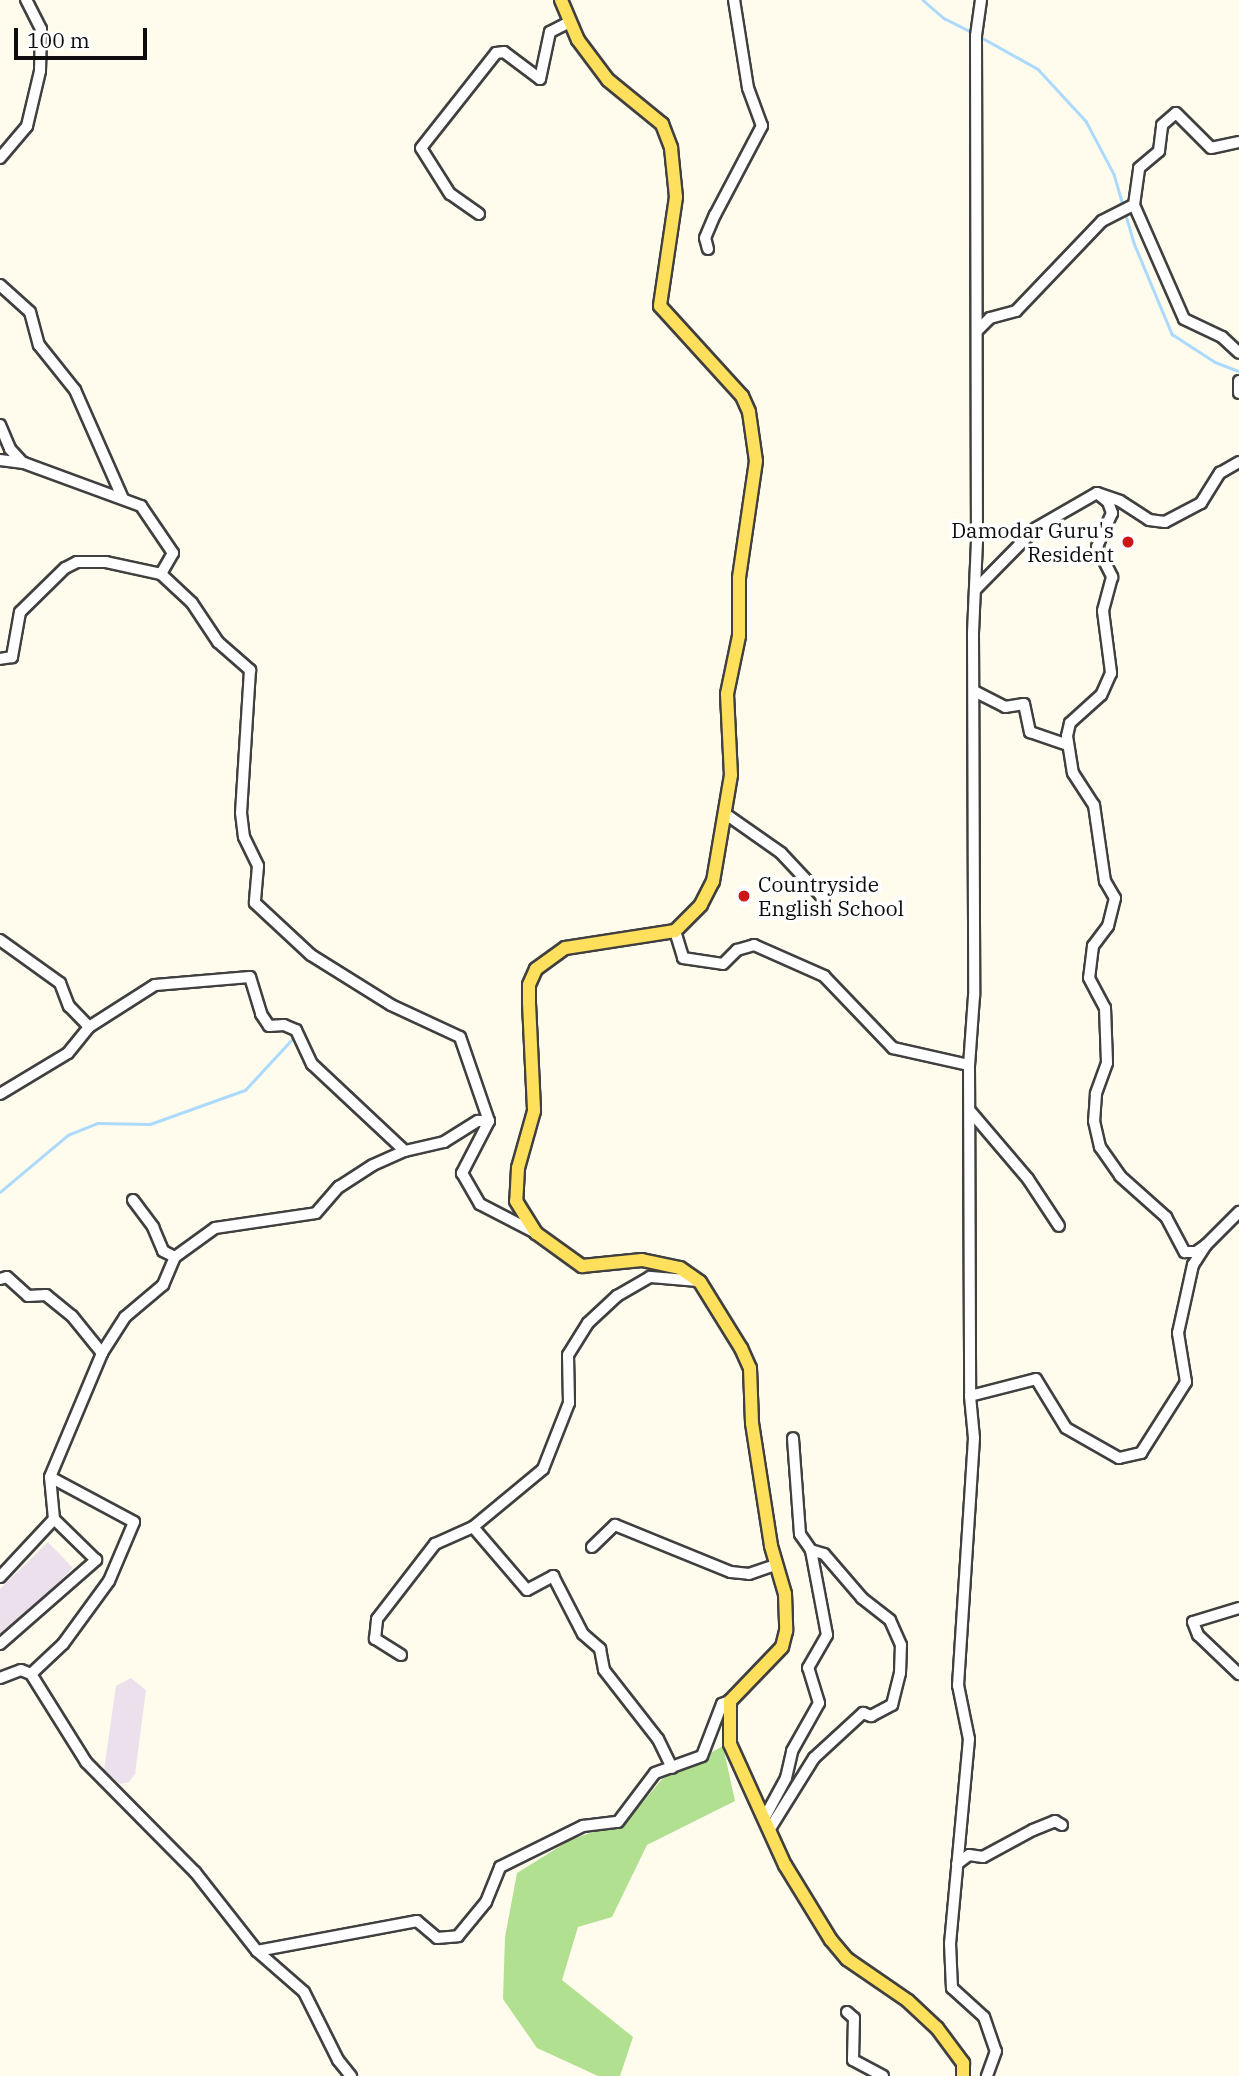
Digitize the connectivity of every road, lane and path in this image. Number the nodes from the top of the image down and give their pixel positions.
1 (26, 0) edge
2 (561, 0) edge
3 (734, 0) edge
4 (981, 0) edge
5 (570, 22) junction
6 (1239, 142) edge
7 (0, 158) edge
8 (1135, 205) junction
9 (479, 214) dead end
10 (708, 248) dead end
11 (0, 285) edge
12 (978, 330) junction
13 (1239, 353) edge
14 (1239, 381) edge
15 (1239, 393) edge
16 (0, 425) edge
17 (0, 460) edge
18 (1239, 462) edge
19 (24, 463) junction
20 (1097, 493) junction
21 (123, 499) junction
22 (161, 574) junction
23 (975, 590) junction
24 (0, 659) edge
25 (974, 691) junction
26 (1068, 745) junction
27 (727, 816) junction
28 (824, 899) dead end
29 (675, 931) junction
30 (0, 940) edge
31 (89, 1027) junction
32 (969, 1065) junction
33 (0, 1094) edge
34 (969, 1108) junction
35 (489, 1121) junction
36 (405, 1151) junction
37 (134, 1200) dead end
38 (1239, 1212) edge
39 (1059, 1226) dead end
40 (536, 1233) junction
41 (1206, 1245) junction
42 (176, 1257) junction
43 (0, 1279) edge
44 (700, 1282) junction
45 (103, 1353) junction
46 (970, 1396) junction
47 (793, 1438) dead end
48 (50, 1477) junction
49 (54, 1520) junction
50 (473, 1527) junction
51 (592, 1547) dead end
52 (811, 1550) junction
53 (775, 1565) junction
54 (0, 1577) edge
55 (1239, 1608) edge
56 (0, 1644) edge
57 (401, 1656) dead end
58 (31, 1674) junction
59 (1239, 1674) edge
60 (0, 1678) edge
61 (730, 1701) junction
62 (672, 1768) junction
63 (768, 1821) junction
64 (1062, 1825) dead end
65 (957, 1864) junction
66 (257, 1951) junction
67 (847, 2012) dead end
68 (351, 2076) edge
69 (883, 2076) edge
70 (963, 2076) edge
71 (987, 2076) edge

1 - 7 street
2 - 5 main road
3 - 10 street
4 - 12 street
5 - 9 street
5 - 27 main road
6 - 8 street
8 - 12 street
8 - 13 street
11 - 21 street
12 - 23 street
14 - 15 street
16 - 19 street
17 - 19 street
18 - 20 street
19 - 21 street
20 - 23 street
20 - 26 street
21 - 22 street
22 - 24 street
22 - 35 street
23 - 25 street
25 - 26 street
25 - 32 street
26 - 41 street
27 - 28 street
27 - 29 main road
29 - 32 street
29 - 40 main road
30 - 31 street
31 - 33 street
31 - 36 street
32 - 34 street
34 - 39 street
34 - 46 street
35 - 36 street
35 - 40 street
36 - 42 street
37 - 42 street
38 - 41 street
40 - 44 main road
41 - 46 street
42 - 45 street
43 - 45 street
44 - 50 street
44 - 53 main road
45 - 48 street
46 - 65 street
47 - 52 street
48 - 49 street
48 - 58 street
49 - 54 street
49 - 56 street
50 - 57 street
50 - 62 street
51 - 53 street
52 - 63 street
52 - 63 street
53 - 61 main road
55 - 59 street
58 - 60 street
58 - 66 street
61 - 62 street
61 - 63 main road
62 - 66 street
63 - 70 main road
64 - 65 street
65 - 71 street
66 - 68 street
67 - 69 street

